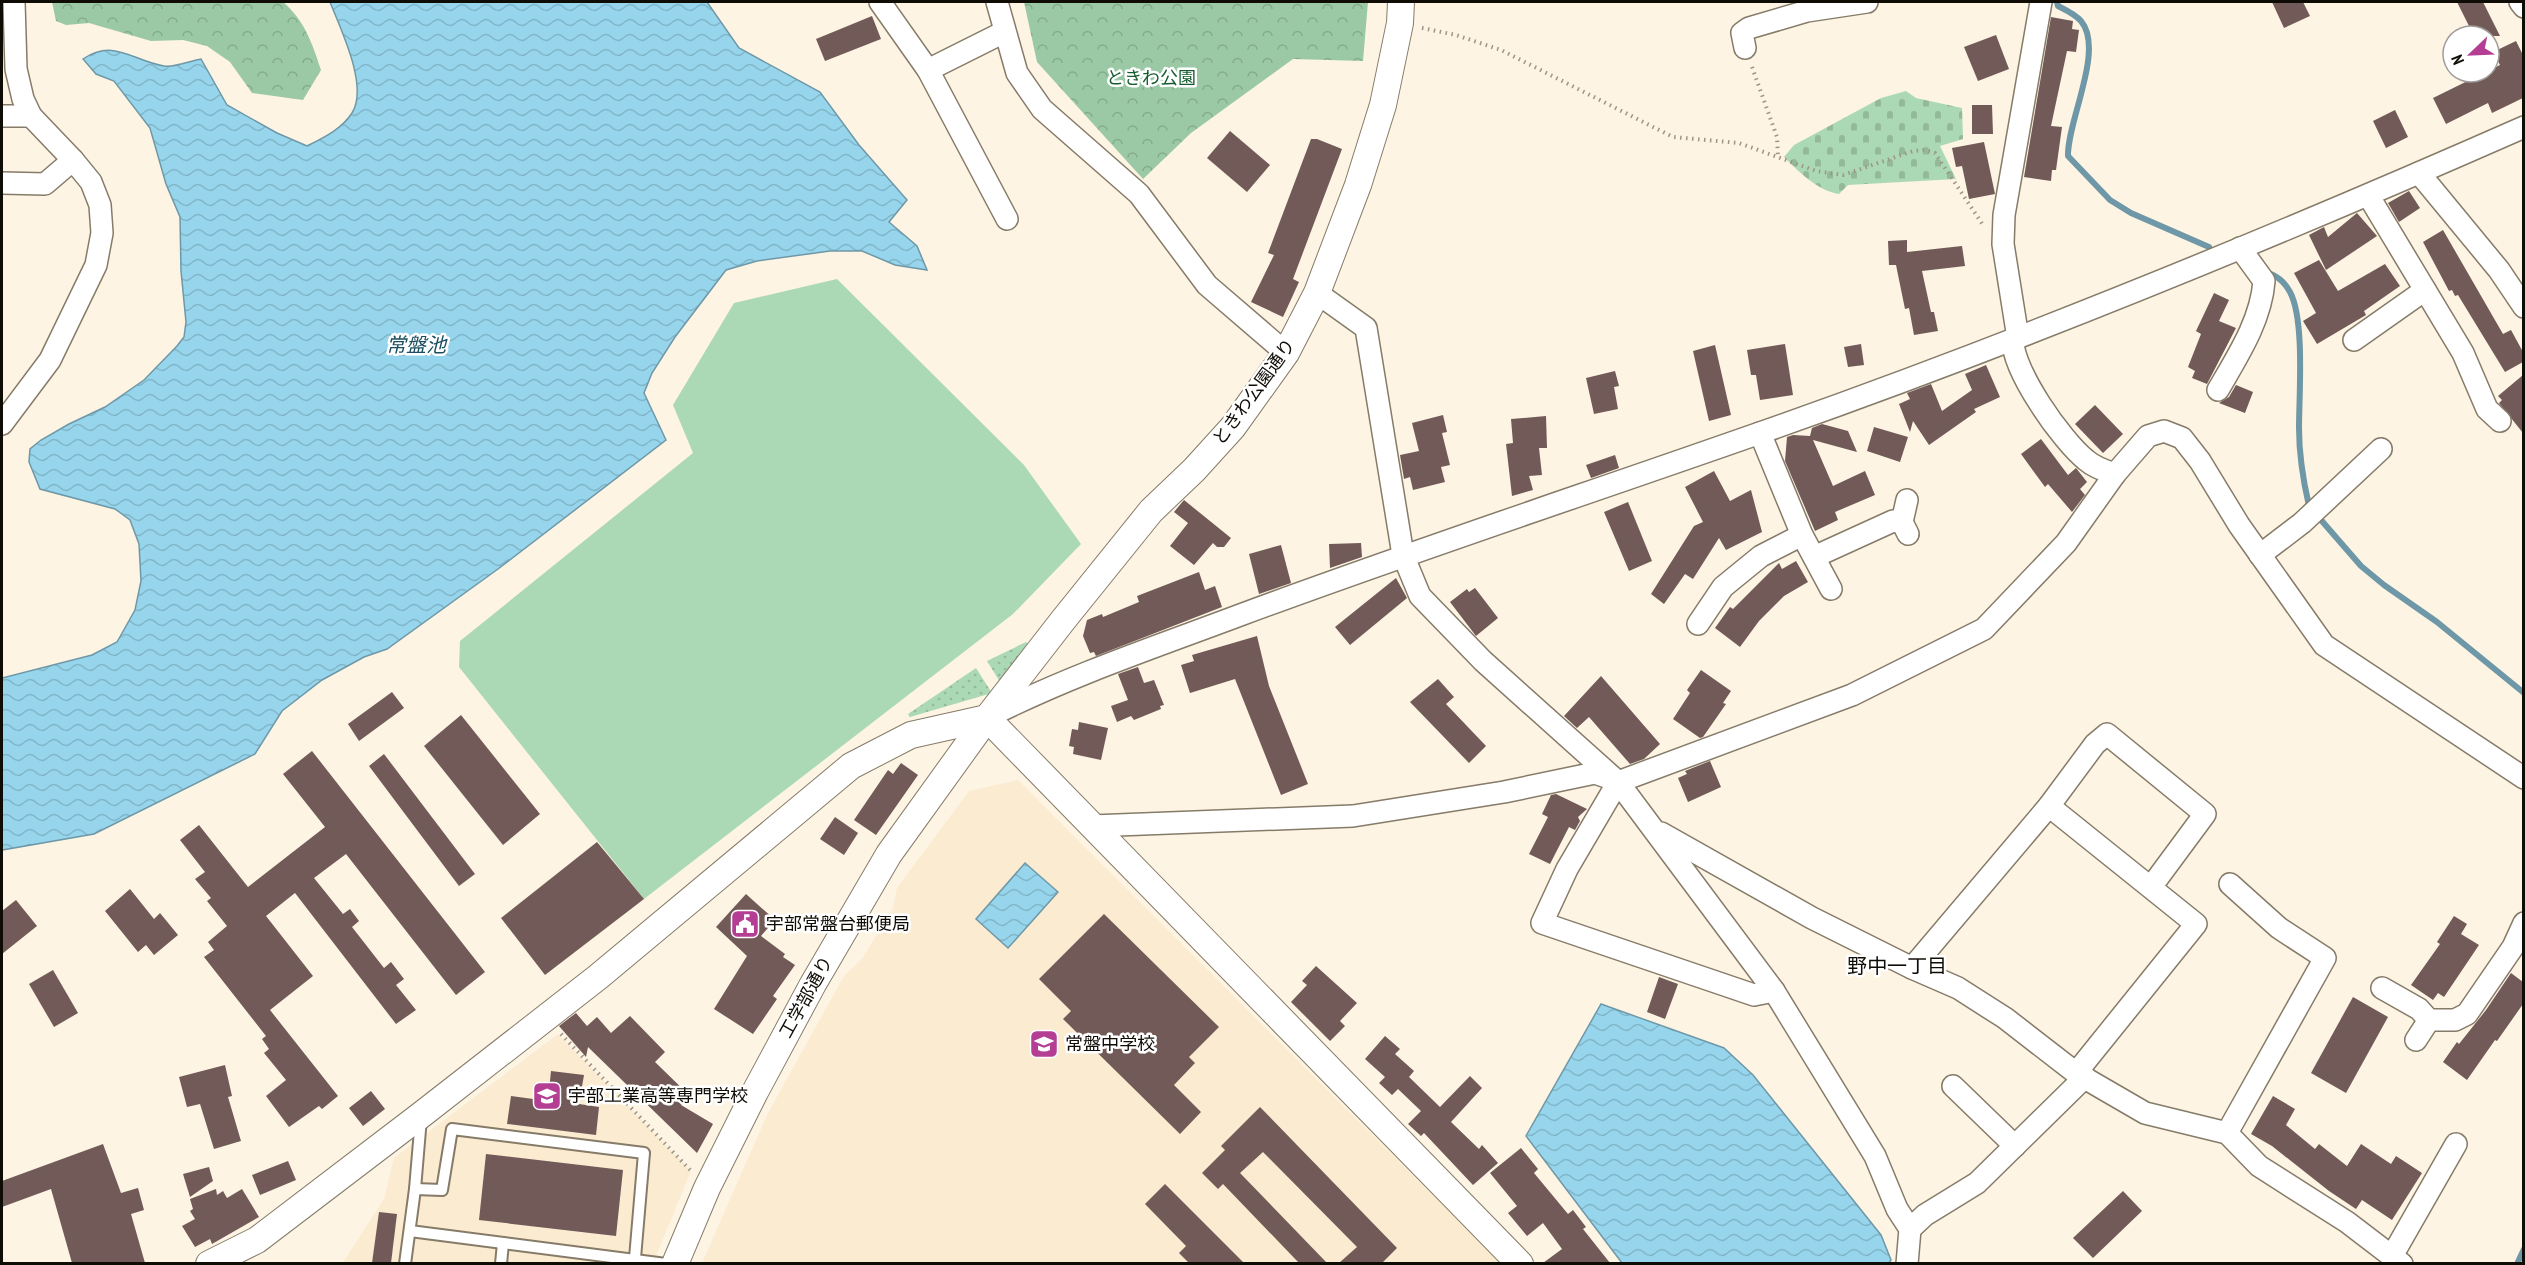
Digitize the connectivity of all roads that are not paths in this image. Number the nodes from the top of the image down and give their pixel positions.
1 (14, 2) edge
2 (880, 2) edge
3 (997, 2) edge
4 (1867, 2) edge
5 (2042, 2) edge
6 (2520, 2) edge
7 (2523, 7) edge
8 (1400, 12) edge
9 (1004, 32) junction
10 (1745, 48) road end
11 (8, 54) edge
12 (928, 70) junction
13 (2, 116) edge
14 (31, 116) junction
15 (2523, 127) edge
16 (73, 160) junction
17 (2419, 173) junction
18 (2, 183) edge
19 (2368, 195) junction
20 (1007, 219) dead end
21 (2240, 248) junction
22 (2425, 290) junction
23 (1317, 293) junction
24 (2523, 307) edge
25 (2016, 339) junction
26 (2354, 340) dead end
27 (1286, 353) junction
28 (2218, 390) dead end
29 (2487, 418) dead end
30 (2, 424) edge
31 (1760, 433) junction
32 (2370, 451) dead end
33 (2115, 474) junction
34 (1907, 500) dead end
35 (1802, 535) junction
36 (1403, 555) junction
37 (2260, 555) junction
38 (1814, 558) junction
39 (1831, 589) dead end
40 (1698, 624) dead end
41 (987, 717) junction
42 (2523, 778) edge
43 (1618, 782) junction
44 (2049, 806) junction
45 (1092, 826) junction
46 (1656, 830) junction
47 (2230, 884) dead end
48 (2151, 887) junction
49 (2523, 923) edge
50 (1912, 968) junction
51 (2382, 988) dead end
52 (1774, 991) junction
53 (2429, 1020) junction
54 (2416, 1040) dead end
55 (2081, 1075) junction
56 (1953, 1086) dead end
57 (421, 1115) junction
58 (2227, 1133) junction
59 (2456, 1144) dead end
60 (2014, 1146) junction
61 (415, 1189) junction
62 (1910, 1229) junction
63 (410, 1232) junction
64 (503, 1243) junction
65 (635, 1258) junction
66 (600, 1259) edge
67 (2399, 1262) edge
68 (209, 1263) edge
69 (405, 1263) edge
70 (501, 1263) edge
71 (666, 1263) edge
72 (675, 1263) edge
73 (1520, 1263) edge
74 (1907, 1263) edge

1 - 11 street
2 - 12 street
3 - 9 street
4 - 10 street
5 - 25 street
6 - 7 street
8 - 23 street, ときわ公園通り
9 - 12 street
9 - 27 street
11 - 14 street
12 - 20 street
13 - 14 street
14 - 16 street
15 - 17 street
16 - 18 street
16 - 30 street
17 - 19 street
17 - 24 street
19 - 21 street
19 - 22 street
21 - 25 street
21 - 28 street
22 - 26 street
22 - 29 street
23 - 27 street, ときわ公園通り
23 - 36 street
25 - 31 street
25 - 33 street
27 - 41 street, ときわ公園通り
31 - 35 street
31 - 36 street
32 - 37 street
33 - 37 street
33 - 43 street
34 - 38 street
35 - 38 street
35 - 40 street
36 - 41 street
36 - 43 street
37 - 42 street
38 - 39 street
41 - 45 street
41 - 57 street
41 - 72 street, 工学部通り
43 - 45 street
43 - 46 street
43 - 52 street
44 - 48 street
44 - 48 street
44 - 50 street
45 - 73 street
46 - 50 street
46 - 52 street
47 - 58 street
48 - 55 street
49 - 53 street
50 - 55 street
51 - 53 street
52 - 62 street
53 - 54 street
55 - 58 street
55 - 60 street
56 - 60 street
57 - 61 lane
57 - 68 street
58 - 67 street
59 - 67 street
60 - 62 street
61 - 63 lane
61 - 65 lane
62 - 74 street
63 - 64 lane
63 - 69 lane
64 - 66 lane
64 - 70 lane
65 - 66 lane
65 - 71 lane

